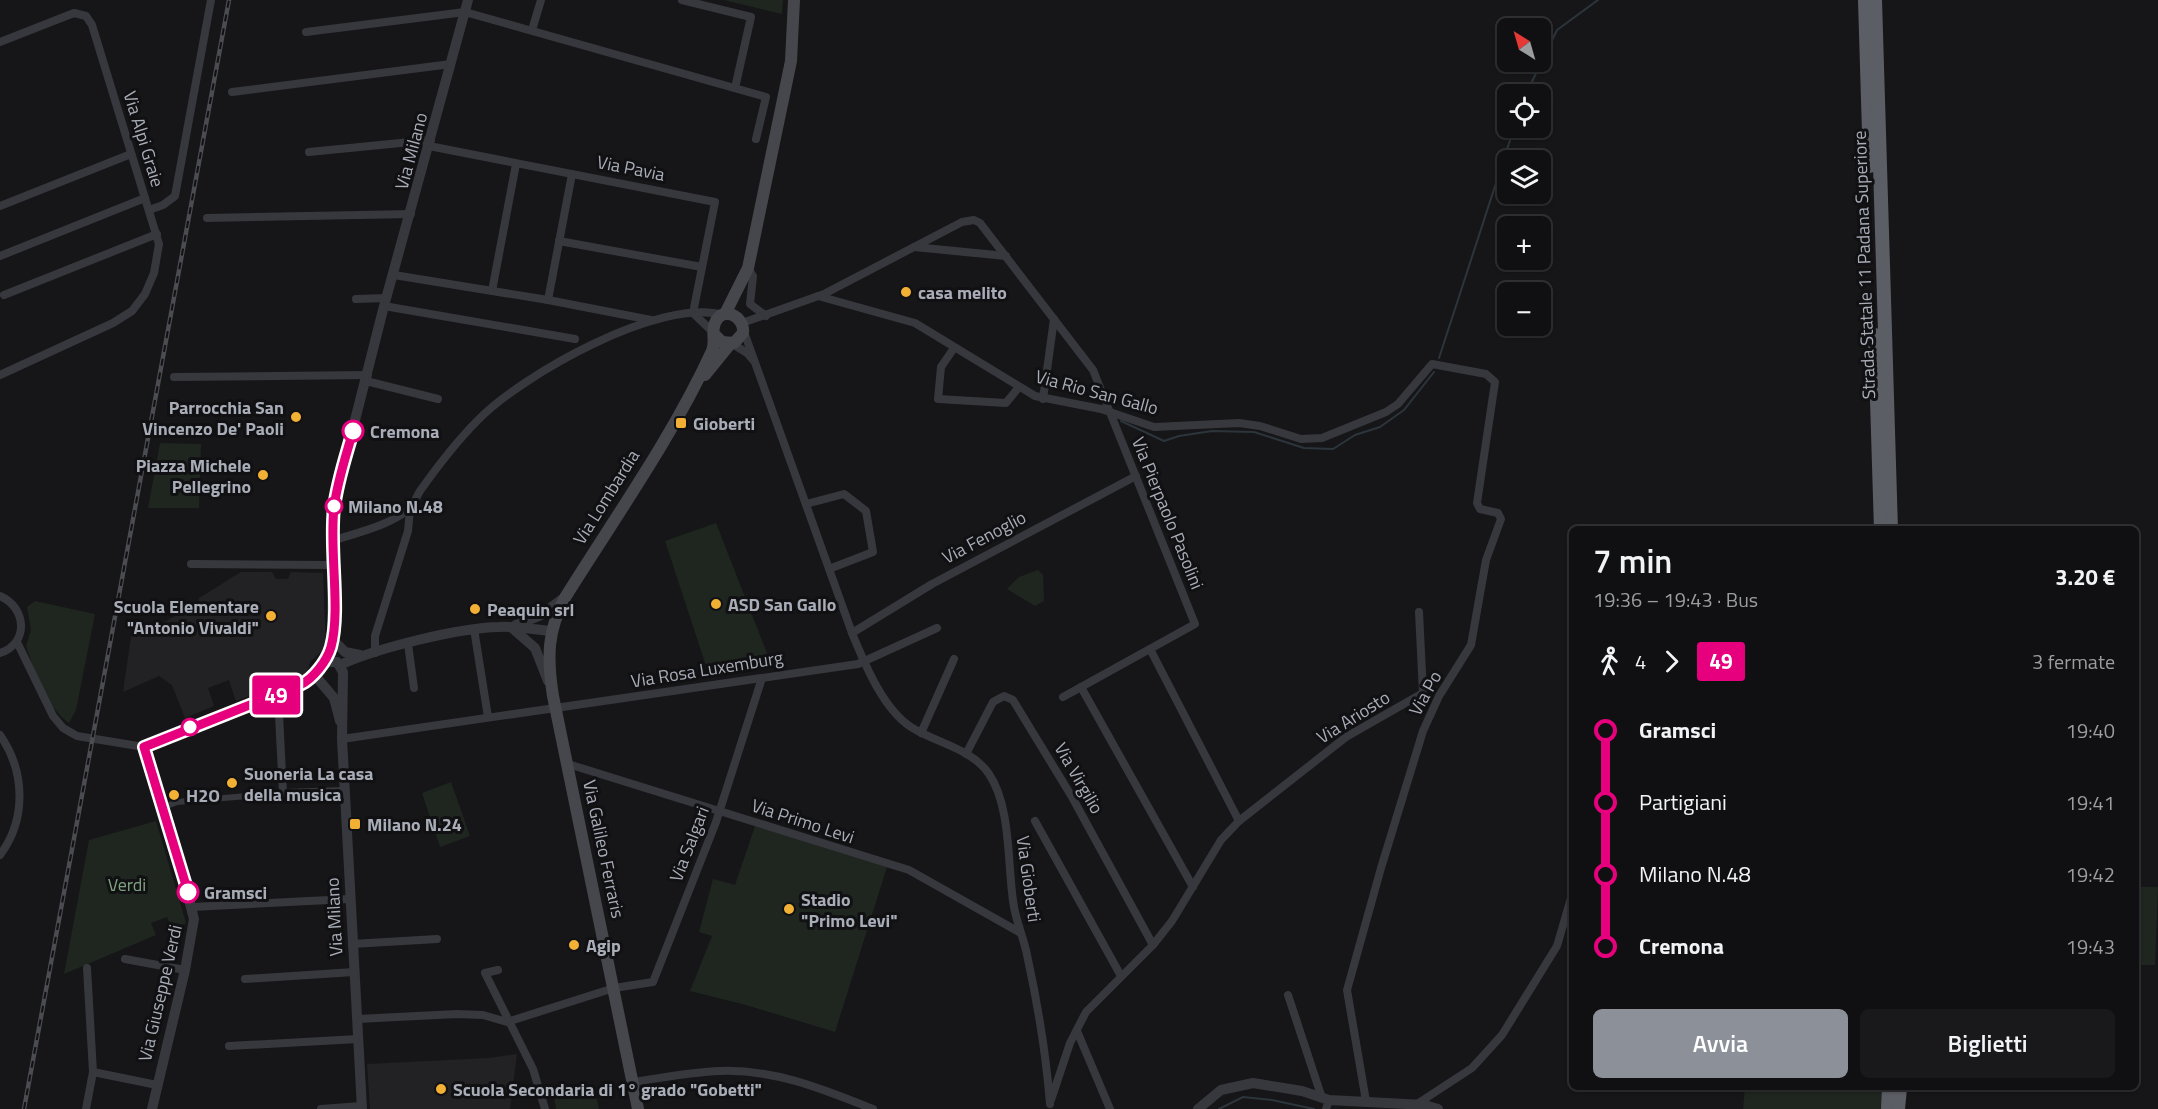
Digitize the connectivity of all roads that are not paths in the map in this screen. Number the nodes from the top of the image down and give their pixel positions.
1 (211, 0) edge
2 (468, 0) edge
3 (541, 0) edge
4 (682, 0) edge
5 (794, 0) edge
6 (1865, 0) edge
7 (1875, 0) edge
8 (465, 12) junction
9 (532, 30) junction
10 (306, 32) dead end
11 (0, 42) edge
12 (451, 64) junction
13 (735, 88) junction
14 (232, 92) dead end
15 (756, 139) dead end
16 (430, 143) junction
17 (309, 152) dead end
18 (132, 154) junction
19 (516, 164) junction
20 (572, 174) junction
21 (145, 198) junction
22 (0, 206) edge
23 (149, 210) junction
24 (411, 214) junction
25 (207, 218) dead end
26 (157, 234) junction
27 (559, 242) junction
28 (913, 247) junction
29 (0, 256) edge
30 (1005, 256) junction
31 (702, 267) junction
32 (748, 268) junction
33 (394, 275) junction
34 (744, 280) junction
35 (492, 291) junction
36 (4, 295) dead end
37 (818, 296) junction
38 (356, 299) dead end
39 (548, 300) junction
40 (385, 302) junction
41 (693, 313) junction
42 (724, 314) junction
43 (766, 316) junction
44 (1054, 319) junction
45 (652, 320) junction
46 (742, 324) junction
47 (714, 333) junction
48 (575, 339) dead end
49 (731, 343) junction
50 (954, 348) junction
51 (755, 363) junction
52 (1432, 364) joint
53 (0, 375) edge
54 (174, 377) dead end
55 (367, 378) junction
56 (696, 384) junction
57 (1019, 387) junction
58 (438, 399) dead end
59 (1043, 399) junction
60 (1109, 412) junction
61 (1136, 476) junction
62 (806, 504) junction
63 (410, 509) junction
64 (1881, 526) edge
65 (1891, 526) edge
66 (332, 541) junction
67 (191, 564) dead end
68 (332, 566) junction
69 (830, 569) junction
70 (0, 596) edge
71 (566, 596) junction
72 (1419, 612) dead end
73 (334, 614) junction
74 (510, 627) junction
75 (937, 628) dead end
76 (474, 629) junction
77 (550, 631) junction
78 (852, 633) junction
79 (17, 642) junction
80 (408, 644) junction
81 (338, 645) junction
82 (1150, 649) junction
83 (0, 653) edge
84 (372, 654) junction
85 (954, 658) dead end
86 (864, 662) junction
87 (320, 666) junction
88 (340, 670) junction
89 (762, 678) junction
90 (324, 685) junction
91 (1081, 687) junction
92 (414, 688) dead end
93 (280, 694) junction
94 (1063, 697) dead end
95 (555, 701) junction
96 (488, 717) junction
97 (342, 724) junction
98 (921, 733) junction
99 (0, 735) edge
100 (342, 739) junction
101 (144, 747) junction
102 (966, 754) junction
103 (568, 764) junction
104 (345, 791) junction
105 (283, 794) junction
106 (164, 807) junction
107 (719, 812) junction
108 (1035, 821) dead end
109 (1239, 821) junction
110 (0, 855) edge
111 (1193, 887) junction
112 (350, 899) junction
113 (1569, 905) edge
114 (192, 907) junction
115 (1019, 932) junction
116 (437, 939) dead end
117 (352, 944) junction
118 (1153, 945) junction
119 (125, 959) dead end
120 (87, 968) dead end
121 (185, 970) junction
122 (498, 970) dead end
123 (354, 972) junction
124 (1121, 976) junction
125 (245, 979) dead end
126 (614, 988) junction
127 (1288, 995) dead end
128 (357, 1019) junction
129 (507, 1022) junction
130 (1077, 1031) junction
131 (358, 1039) junction
132 (229, 1046) dead end
133 (93, 1072) junction
134 (633, 1082) junction
135 (157, 1085) junction
136 (1889, 1090) edge
137 (1900, 1090) edge
138 (1366, 1101) junction
139 (1326, 1102) edge
140 (1417, 1104) junction
141 (1049, 1106) edge
142 (361, 1108) edge
143 (86, 1109) edge
144 (152, 1109) edge
145 (321, 1109) edge
146 (545, 1109) edge
147 (638, 1109) edge
148 (873, 1109) edge
149 (1110, 1109) edge
150 (1198, 1109) edge
151 (1438, 1109) edge
152 (1888, 1109) edge
153 (1898, 1109) edge

1 - 23 street
2 - 8 street, Via Milano
3 - 9 street
4 - 13 street
5 - 32 main road
6 - 64 highway, Strada Statale 11 Padana Superiore
7 - 65 highway, Strada Statale 11 Padana Superiore
8 - 9 street
8 - 10 street
8 - 12 street, Via Milano
9 - 13 street
11 - 18 street, Via Alpi Graie
12 - 14 street
12 - 16 street, Via Milano
13 - 15 street
16 - 17 street, Via Pavia
16 - 19 street, Via Pavia
16 - 24 street, Via Milano
18 - 21 street, Via Alpi Graie
18 - 22 street
19 - 20 street, Via Pavia
19 - 35 street
20 - 27 street
20 - 31 street, Via Pavia
21 - 23 street, Via Alpi Graie
21 - 29 street
23 - 26 street, Via Alpi Graie
24 - 25 street
24 - 33 street, Via Milano
26 - 36 street
26 - 53 street, Via Alpi Graie
27 - 31 street
27 - 39 street
28 - 30 street
28 - 30 street, Via Pierpaolo Pasolini
28 - 37 street
30 - 44 street, Via Pierpaolo Pasolini
31 - 41 street, Via Pavia
32 - 34 main road
32 - 43 street
33 - 35 street
33 - 40 street, Via Milano
34 - 42 main road
34 - 46 main road
35 - 39 street
37 - 43 street
37 - 50 street, Via Rio San Gallo
38 - 40 street
39 - 45 street
40 - 48 street
40 - 55 street, Via Milano
41 - 42 street
41 - 45 street
41 - 47 street
42 - 46 main road
42 - 47 main road
43 - 46 street
44 - 59 street
44 - 60 street, Via Pierpaolo Pasolini
45 - 63 street
46 - 49 main road
46 - 51 street, Via Gioberti
47 - 49 main road
47 - 56 main road, Via Lombardia
49 - 51 street
49 - 56 main road, Via Lombardia
50 - 57 street, Via Rio San Gallo
50 - 57 street
51 - 62 street, Via Gioberti
52 - 60 street, Via Rio San Gallo
52 - 138 street, Via Po
54 - 55 street
55 - 58 street
55 - 66 street, Via Milano
56 - 71 main road, Via Lombardia
57 - 59 street, Via Rio San Gallo
59 - 60 street, Via Rio San Gallo
60 - 61 street, Via Pierpaolo Pasolini
61 - 78 street, Via Fenoglio
61 - 82 street, Via Pierpaolo Pasolini
62 - 69 street, Via Gioberti
62 - 69 street
63 - 66 street
63 - 84 street
66 - 68 street, Via Milano
67 - 68 street
68 - 73 street, Via Milano
69 - 78 street, Via Gioberti
70 - 79 street
71 - 74 street
71 - 77 main road, Via Lombardia
72 - 109 street, Via Ariosto
73 - 81 street, Via Milano
73 - 87 street, Via Milano
74 - 76 street
74 - 77 street
74 - 95 street
75 - 86 street
76 - 80 street
76 - 96 street
77 - 95 main road, Via Galileo Ferraris
78 - 86 street, Via Gioberti
79 - 83 street
79 - 101 street
80 - 84 street
80 - 92 street
81 - 84 street
81 - 88 street, Via Milano
82 - 91 street, Via Pierpaolo Pasolini
82 - 109 street
84 - 88 street
85 - 98 street
86 - 89 street, Via Rosa Luxemburg
86 - 98 street, Via Gioberti
87 - 88 street
87 - 90 street, Via Milano
87 - 93 street
88 - 90 street
88 - 97 street, Via Milano
89 - 95 street, Via Rosa Luxemburg
89 - 107 street, Via Salgari
90 - 93 street
90 - 97 street, Via Milano
91 - 94 street, Via Pierpaolo Pasolini
91 - 111 street
93 - 101 street
93 - 105 street
95 - 96 street, Via Rosa Luxemburg
95 - 103 main road, Via Galileo Ferraris
96 - 100 street, Via Rosa Luxemburg
97 - 100 street, Via Milano
98 - 102 street, Via Gioberti
99 - 110 street
100 - 104 street, Via Milano
101 - 106 street, Via Giuseppe Verdi
102 - 115 street, Via Gioberti
102 - 118 street, Via Virgilio
103 - 107 street, Via Primo Levi
103 - 126 main road, Via Galileo Ferraris
104 - 105 street
104 - 112 street, Via Milano
105 - 106 street
106 - 114 street, Via Giuseppe Verdi
107 - 115 street, Via Primo Levi
107 - 126 street, Via Salgari
108 - 124 street
109 - 111 street
111 - 118 street
112 - 114 street
112 - 117 street, Via Milano
113 - 140 street
114 - 121 street, Via Giuseppe Verdi
115 - 141 street, Via Gioberti
116 - 117 street
117 - 123 street, Via Milano
118 - 124 street
119 - 121 street
120 - 133 street
121 - 135 street, Via Giuseppe Verdi
122 - 129 street
123 - 125 street
123 - 128 street, Via Milano
124 - 130 street
126 - 129 street
126 - 134 main road, Via Galileo Ferraris
127 - 139 street
128 - 129 street
128 - 131 street, Via Milano
129 - 146 street
130 - 141 street
130 - 149 street
131 - 132 street
131 - 142 street, Via Milano
133 - 135 street
133 - 143 street
134 - 147 main road, Via Galileo Ferraris
134 - 148 street
135 - 144 street, Via Giuseppe Verdi
136 - 152 highway
137 - 153 highway
138 - 139 street
138 - 140 street
139 - 150 street
140 - 151 street
142 - 145 street

